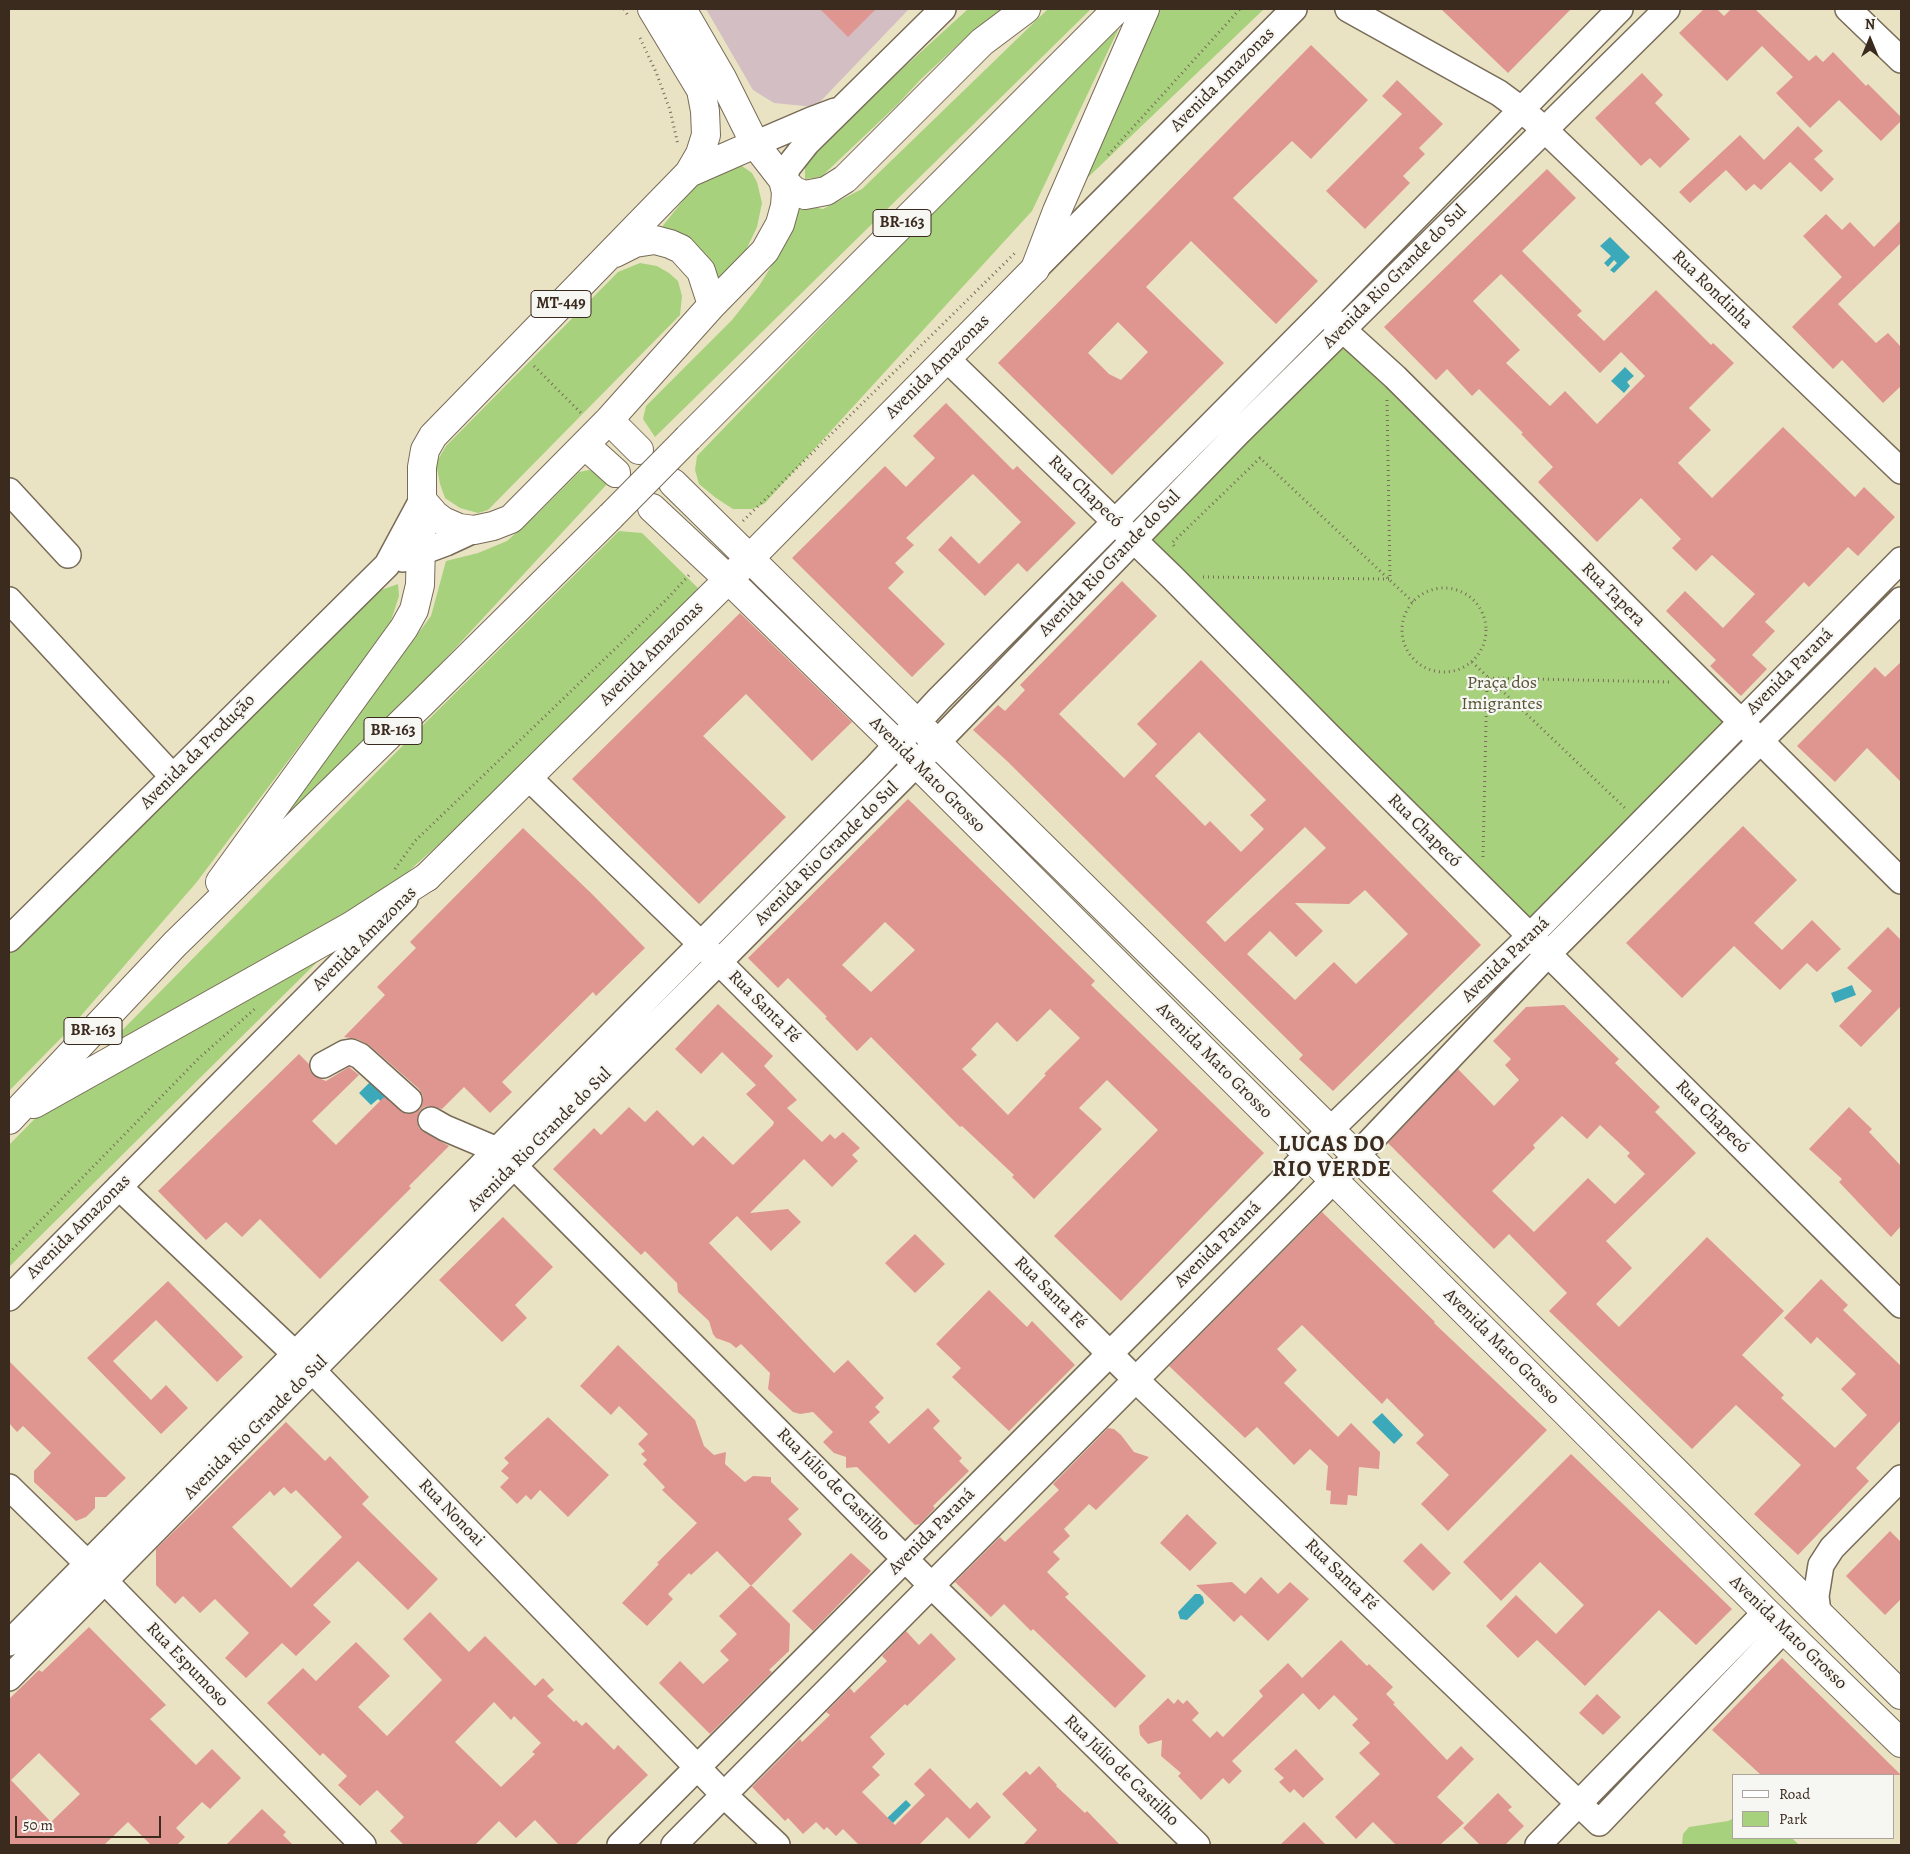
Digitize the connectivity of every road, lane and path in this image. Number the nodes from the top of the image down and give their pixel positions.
1 (624, 9) edge
2 (682, 9) edge
3 (943, 9) edge
4 (1026, 9) edge
5 (1117, 9) edge
6 (1146, 9) edge
7 (1240, 9) edge
8 (1294, 9) edge
9 (1348, 9) edge
10 (1620, 9) edge
11 (1667, 9) edge
12 (1848, 9) edge
13 (640, 21) edge
14 (1901, 60) edge
15 (844, 108) junction
16 (1522, 110) junction
17 (1545, 130) junction
18 (755, 144) junction
19 (679, 146) dead end
20 (1103, 161) dead end
21 (689, 173) junction
22 (783, 180) junction
23 (609, 255) junction
24 (1026, 260) junction
25 (712, 305) junction
26 (1323, 312) junction
27 (1342, 329) junction
28 (947, 358) junction
29 (1385, 369) junction
30 (609, 420) junction
31 (585, 444) junction
32 (640, 450) dead end
33 (1901, 471) edge
34 (616, 473) dead end
35 (673, 484) dead end
36 (9, 491) edge
37 (422, 500) junction
38 (652, 508) dead end
39 (1115, 521) junction
40 (474, 530) junction
41 (728, 536) junction
42 (1133, 540) junction
43 (1178, 550) dead end
44 (422, 552) junction
45 (68, 555) dead end
46 (705, 558) junction
47 (750, 558) junction
48 (1901, 560) edge
49 (387, 564) junction
50 (1198, 570) dead end
51 (1204, 577) junction
52 (728, 578) junction
53 (1173, 578) junction
54 (1390, 580) junction
55 (9, 600) edge
56 (1901, 600) edge
57 (1413, 602) junction
58 (1472, 662) junction
59 (1487, 678) junction
60 (1700, 682) junction
61 (1741, 722) junction
62 (918, 724) junction
63 (1761, 741) junction
64 (936, 742) junction
65 (907, 754) junction
66 (173, 777) junction
67 (528, 777) junction
68 (1642, 824) junction
69 (392, 872) dead end
70 (427, 877) junction
71 (1901, 882) edge
72 (1481, 887) junction
73 (1530, 936) junction
74 (9, 939) edge
75 (174, 944) junction
76 (701, 944) junction
77 (1548, 954) junction
78 (719, 962) junction
79 (264, 1001) dead end
80 (323, 1065) dead end
81 (409, 1100) dead end
82 (10, 1119) edge
83 (432, 1120) dead end
84 (1330, 1130) junction
85 (1307, 1154) junction
86 (1357, 1156) junction
87 (505, 1158) junction
88 (1334, 1180) junction
89 (118, 1187) junction
90 (9, 1253) edge
91 (9, 1298) edge
92 (1901, 1305) edge
93 (1110, 1353) junction
94 (304, 1362) junction
95 (1136, 1380) junction
96 (1901, 1478) edge
97 (9, 1487) edge
98 (906, 1558) junction
99 (88, 1564) junction
100 (105, 1581) junction
101 (932, 1586) junction
102 (1818, 1613) junction
103 (1775, 1620) junction
104 (9, 1643) edge
105 (9, 1678) edge
106 (1901, 1695) edge
107 (1901, 1743) edge
108 (698, 1767) junction
109 (724, 1795) junction
110 (1579, 1803) junction
111 (363, 1845) edge
112 (620, 1845) edge
113 (674, 1845) edge
114 (777, 1845) edge
115 (1197, 1845) edge
116 (1538, 1845) edge

1 - 13 path
2 - 18 main road
3 - 15 street
4 - 22 main road
5 - 75 main road, BR-163, bridge
6 - 24 main road
7 - 20 path
8 - 24 street, Avenida Amazonas
9 - 16 street, Rua Rondinha
10 - 16 street, Avenida Rio Grande do Sul
11 - 17 street, Avenida Rio Grande do Sul
12 - 14 street
13 - 19 path
13 - 21 main road, MT-449
15 - 18 street
15 - 22 street
16 - 17 street, Rua Rondinha
16 - 26 street, Avenida Rio Grande do Sul
17 - 27 street, Avenida Rio Grande do Sul
17 - 33 street, Rua Rondinha
18 - 21 main road
18 - 22 main road
21 - 23 main road, MT-449
22 - 25 main road
23 - 25 main road
23 - 37 main road, MT-449
24 - 28 main road, Avenida Amazonas
24 - 41 path
25 - 30 main road
26 - 27 street, Rua Tapera
26 - 39 street, Avenida Rio Grande do Sul
27 - 29 street, Rua Tapera
27 - 42 street, Avenida Rio Grande do Sul
28 - 39 street, Rua Chapecó
28 - 47 main road, Avenida Amazonas
29 - 54 path
29 - 60 street, Rua Tapera
30 - 31 main road
30 - 32 main road
31 - 34 main road
31 - 40 main road
35 - 41 main road, Avenida Mato Grosso
36 - 45 street
37 - 40 main road
37 - 44 main road
37 - 49 street, Avenida da Produção
38 - 46 main road, Avenida Mato Grosso
39 - 42 street, Rua Chapecó
39 - 62 street, Avenida Rio Grande do Sul
40 - 44 street, Avenida da Produção
41 - 47 main road, Avenida Mato Grosso
42 - 53 street, Rua Chapecó
42 - 64 street, Avenida Rio Grande do Sul
43 - 54 path
44 - 49 street, Avenida da Produção
44 - 75 main road
46 - 52 main road, Avenida Mato Grosso
46 - 69 path
47 - 52 main road, Avenida Amazonas
47 - 62 main road, Avenida Mato Grosso
48 - 61 street, Avenida Paraná
49 - 66 street, Avenida da Produção
50 - 51 path
51 - 53 path
51 - 54 path
52 - 65 main road, Avenida Mato Grosso
52 - 67 main road, Avenida Amazonas
53 - 72 street, Rua Chapecó
54 - 57 path
55 - 66 street
56 - 63 street, Avenida Paraná
57 - 58 path
57 - 58 path
58 - 59 path
59 - 60 path
59 - 68 path
59 - 72 path
60 - 61 street, Rua Tapera
61 - 63 street, Rua Tapera
61 - 68 street, Avenida Paraná
62 - 64 main road, Avenida Mato Grosso
62 - 65 street, Avenida Rio Grande do Sul
63 - 71 street, Rua Tapera
63 - 77 street, Avenida Paraná
64 - 65 street, Avenida Rio Grande do Sul
64 - 84 main road, Avenida Mato Grosso
65 - 76 street, Avenida Rio Grande do Sul
65 - 78 street, Avenida Rio Grande do Sul
65 - 85 main road, Avenida Mato Grosso
66 - 74 street, Avenida da Produção
67 - 70 main road, Avenida Amazonas
67 - 76 street, Rua Santa Fé
68 - 73 street, Avenida Paraná
70 - 82 main road
70 - 89 street, Avenida Amazonas
72 - 73 street, Rua Chapecó
73 - 77 street, Rua Chapecó
73 - 84 street, Avenida Paraná
75 - 82 main road, BR-163
76 - 78 street, Rua Santa Fé
76 - 87 street, Avenida Rio Grande do Sul
77 - 86 street, Avenida Paraná
77 - 92 street, Rua Chapecó
78 - 87 street, Avenida Rio Grande do Sul
78 - 93 street, Rua Santa Fé
79 - 90 path
80 - 81 street
83 - 87 street
84 - 85 street, Avenida Paraná
84 - 86 main road, Avenida Mato Grosso
85 - 88 main road, Avenida Mato Grosso
85 - 93 street, Avenida Paraná
86 - 88 street, Avenida Paraná
86 - 102 main road, Avenida Mato Grosso
87 - 94 street, Avenida Rio Grande do Sul
87 - 98 street, Rua Júlio de Castilho
88 - 95 street, Avenida Paraná
88 - 103 main road, Avenida Mato Grosso
89 - 91 street, Avenida Amazonas
89 - 94 street, Rua Nonoai
93 - 95 street, Rua Santa Fé
93 - 98 street, Avenida Paraná
94 - 99 street, Avenida Rio Grande do Sul
94 - 100 street, Avenida Rio Grande do Sul
94 - 108 street, Rua Nonoai
95 - 101 street, Avenida Paraná
95 - 110 street, Rua Santa Fé
96 - 102 street
97 - 99 street, Rua Espumoso
98 - 101 street, Rua Júlio de Castilho
98 - 108 street, Avenida Paraná
99 - 100 street, Rua Espumoso
99 - 104 street, Avenida Rio Grande do Sul
100 - 105 street, Avenida Rio Grande do Sul
100 - 111 street, Rua Espumoso
101 - 109 street, Avenida Paraná
101 - 115 street, Rua Júlio de Castilho
102 - 106 main road, Avenida Mato Grosso
103 - 107 main road, Avenida Mato Grosso
103 - 110 street
108 - 109 street, Rua Nonoai
108 - 112 street, Avenida Paraná
109 - 113 street, Avenida Paraná
109 - 114 street, Rua Nonoai
110 - 116 street

